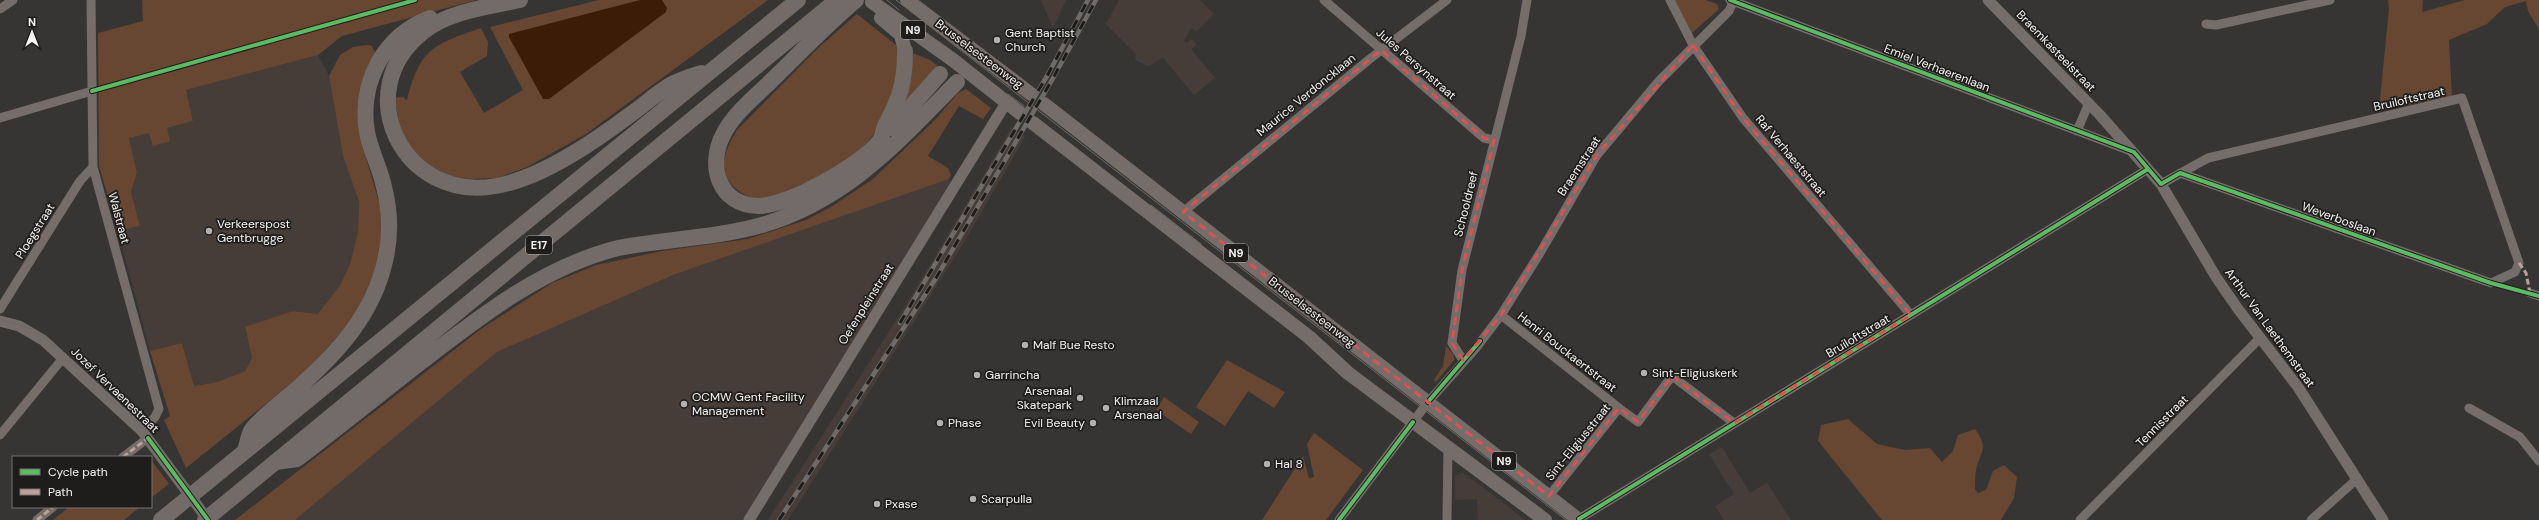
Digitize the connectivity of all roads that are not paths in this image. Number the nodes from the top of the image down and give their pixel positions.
1 (13, 0) edge
2 (91, 0) edge
3 (497, 0) edge
4 (520, 0) edge
5 (837, 0) edge
6 (856, 0) edge
7 (907, 0) edge
8 (1324, 0) edge
9 (1447, 0) edge
10 (1527, 0) edge
11 (1670, 0) edge
12 (1732, 0) edge
13 (2330, 0) edge
14 (1990, 1) edge
15 (792, 4) edge
16 (0, 9) edge
17 (2206, 24) dead end
18 (809, 34) junction
19 (1693, 44) junction
20 (966, 45) junction
21 (1381, 50) junction
22 (905, 52) joint
23 (953, 60) junction
24 (713, 68) junction
25 (940, 74) joint
26 (961, 76) junction
27 (92, 91) junction
28 (1031, 94) dead end
29 (1006, 103) junction
30 (2089, 103) junction
31 (1044, 104) dead end
32 (1020, 113) dead end
33 (0, 118) edge
34 (1033, 123) dead end
35 (2077, 131) junction
36 (880, 140) junction
37 (1494, 140) junction
38 (2134, 152) junction
39 (93, 167) junction
40 (2148, 169) junction
41 (2180, 173) junction
42 (2161, 184) junction
43 (1183, 212) junction
44 (2491, 283) joint
45 (0, 309) edge
46 (1501, 315) junction
47 (1911, 316) junction
48 (0, 321) edge
49 (2260, 338) junction
50 (63, 358) junction
51 (1463, 360) junction
52 (1428, 402) junction
53 (1619, 408) junction
54 (2470, 408) dead end
55 (1413, 422) junction
56 (1734, 423) junction
57 (145, 434) junction
58 (0, 435) edge
59 (1448, 447) junction
60 (245, 451) junction
61 (125, 456) edge
62 (2539, 461) edge
63 (275, 462) junction
64 (2357, 479) junction
65 (1549, 496) junction
66 (52, 508) edge
67 (37, 520) edge
68 (161, 520) edge
69 (206, 520) edge
70 (749, 520) edge
71 (1339, 520) edge
72 (1447, 520) edge
73 (1546, 520) edge
74 (1579, 520) edge
75 (2080, 520) edge
76 (2311, 520) edge
77 (2383, 520) edge

1 - 16 street
2 - 27 street, Walstraat
3 - 60 highway
4 - 24 highway, E17
5 - 18 highway, E17
6 - 18 highway
7 - 20 main road, Brusselsesteenweg / N9
8 - 21 street, Jules Persynstraat
9 - 21 street, Maurice Verdoncklaan
10 - 37 street, Schooldreef
11 - 19 street, Raf Verhaeststraat
12 - 19 street, Braemstraat
12 - 35 street, Emiel Verhaerenlaan
13 - 17 street
14 - 30 street, Braemkasteelstraat
15 - 24 highway, E17
18 - 36 highway
18 - 63 highway, E17
19 - 46 street, Braemstraat
19 - 47 street, Raf Verhaeststraat
20 - 23 main road
20 - 26 main road
20 - 28 main road, Brusselsesteenweg / N9
21 - 37 street, Jules Persynstraat
21 - 43 street, Maurice Verdoncklaan
22 - 23 main road, Brusselsesteenweg / N9
22 - 36 highway
23 - 25 main road
23 - 26 main road, Brusselsesteenweg / N9
24 - 60 highway, E17
25 - 36 highway
26 - 29 main road, Brusselsesteenweg / N9
26 - 63 highway
27 - 33 street
27 - 39 street, Walstraat
29 - 32 main road, Brusselsesteenweg / N9
29 - 70 street, Oefenpleinstraat
30 - 35 street, Braemkasteelstraat
30 - 38 street, Braemkasteelstraat
31 - 43 main road, Brusselsesteenweg / N9
34 - 55 main road, Brusselsesteenweg / N9
35 - 38 street, Emiel Verhaerenlaan
37 - 51 street, Schooldreef
38 - 40 street, Arthur Van Laethemstraat
39 - 45 street, Ploegstraat
39 - 57 street, Walstraat
40 - 42 street, Arthur Van Laethemstraat
40 - 47 street, Bruiloftstraat
41 - 42 street, Bruiloftstraat
41 - 44 street, Weverboslaan
41 - 44 street, Bruiloftstraat
42 - 49 street, Arthur Van Laethemstraat
43 - 52 main road, Brusselsesteenweg / N9
46 - 51 street, Braemstraat
46 - 53 street, Henri Bouckaertstraat
47 - 56 street, Bruiloftstraat
48 - 50 street, Jozef Vervaenestraat
49 - 64 street, Arthur Van Laethemstraat
49 - 75 street, Tennisstraat
50 - 57 street, Jozef Vervaenestraat
50 - 58 street
51 - 52 street
52 - 55 street
52 - 65 main road, Brusselsesteenweg / N9
53 - 56 street, Sint-Eligiusstraat
53 - 65 street, Sint-Eligiusstraat
54 - 62 street
55 - 59 main road, Brusselsesteenweg / N9
55 - 71 street
56 - 74 street, Bruiloftstraat
57 - 61 street
57 - 69 street, Jozef Vervaenestraat
59 - 72 street
59 - 73 main road, Brusselsesteenweg / N9
60 - 68 highway, E17
63 - 69 highway, E17
64 - 76 street
64 - 77 street, Arthur Van Laethemstraat
65 - 74 main road, Brusselsesteenweg / N9
66 - 67 street

